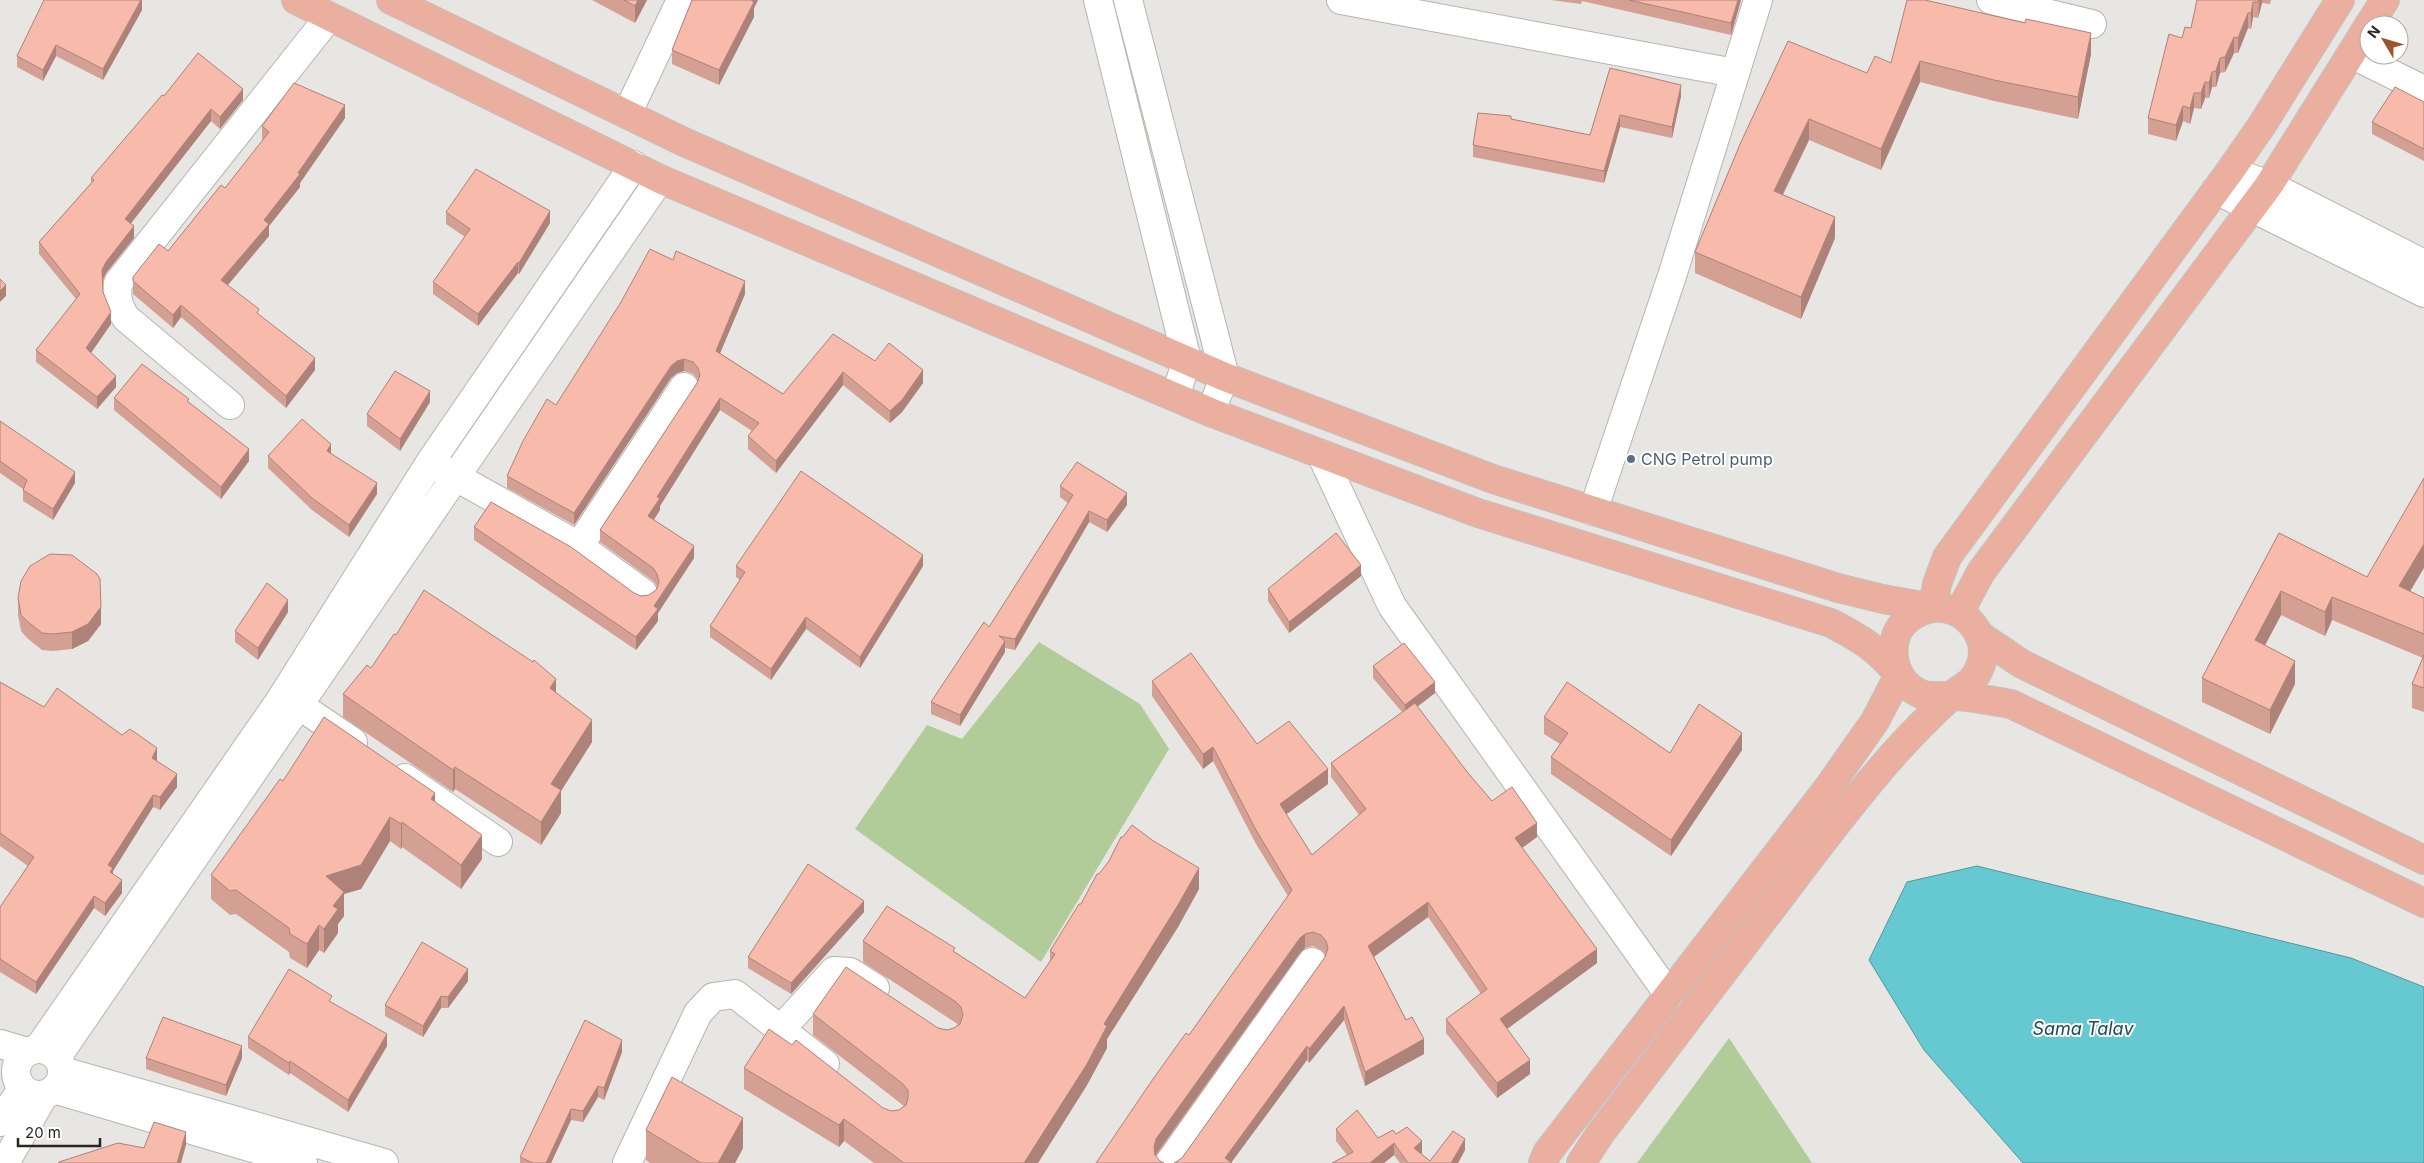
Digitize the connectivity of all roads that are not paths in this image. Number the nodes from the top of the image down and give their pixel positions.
1 (296, 0) edge
2 (391, 0) edge
3 (680, 0) edge
4 (1098, 0) edge
5 (1128, 0) edge
6 (1340, 0) edge
7 (1758, 0) edge
8 (1991, 0) edge
9 (2340, 0) edge
10 (2385, 0) edge
11 (2375, 15) edge
12 (329, 16) junction
13 (2092, 24) dead end
14 (2359, 41) edge
15 (2351, 54) junction
16 (1735, 73) junction
17 (2424, 90) edge
18 (627, 114) junction
19 (634, 165) junction
20 (660, 179) junction
21 (2222, 181) junction
22 (2269, 185) junction
23 (2252, 207) junction
24 (2424, 264) edge
25 (2424, 293) edge
26 (1187, 360) junction
27 (1224, 377) junction
28 (684, 388) dead end
29 (1175, 397) junction
30 (230, 405) dead end
31 (1210, 412) junction
32 (1321, 454) junction
33 (430, 461) junction
34 (456, 477) junction
35 (1593, 511) junction
36 (579, 546) junction
37 (643, 593) dead end
38 (1933, 608) junction
39 (1959, 613) junction
40 (1979, 635) junction
41 (1899, 675) junction
42 (1952, 696) junction
43 (300, 706) junction
44 (2298, 799) junction
45 (2283, 834) junction
46 (498, 842) dead end
47 (2424, 860) edge
48 (2424, 902) edge
49 (1312, 962) dead end
50 (1669, 995) junction
51 (892, 1000) edge
52 (781, 1029) junction
53 (0, 1044) edge
54 (36, 1072) edge
55 (848, 1082) edge
56 (0, 1122) edge
57 (5, 1163) edge
58 (303, 1163) edge
59 (384, 1163) edge
60 (627, 1163) edge
61 (1169, 1163) edge
62 (1543, 1163) edge
63 (1580, 1163) edge

1 - 12 main road
2 - 18 main road
3 - 18 street
4 - 26 street
5 - 27 street
6 - 16 street
7 - 16 street
8 - 13 street
9 - 21 main road
10 - 11 main road
12 - 19 main road
12 - 30 street
14 - 15 main road
15 - 17 street
15 - 22 main road
16 - 35 street
18 - 26 main road
19 - 20 main road
19 - 33 street
20 - 29 main road
20 - 34 street
21 - 22 street
21 - 23 street
21 - 38 main road
22 - 23 main road
22 - 24 street
23 - 25 street
23 - 39 main road
26 - 27 main road
26 - 29 street
27 - 31 street
27 - 35 main road
28 - 36 street
29 - 31 main road
31 - 32 main road
32 - 41 main road
32 - 50 street
33 - 34 street
33 - 54 street
34 - 36 street
34 - 43 street
35 - 38 main road
36 - 37 street
38 - 39 main road
38 - 41 main road
39 - 40 main road
40 - 42 main road
40 - 44 main road
41 - 42 main road
41 - 50 main road
42 - 45 main road
42 - 63 main road
43 - 46 street
43 - 54 street
44 - 45 main road
44 - 47 main road
45 - 48 main road
49 - 61 street
50 - 62 main road
51 - 52 street
52 - 55 street
52 - 60 street
53 - 54 street
54 - 56 street
54 - 57 street
54 - 58 street
54 - 59 street

